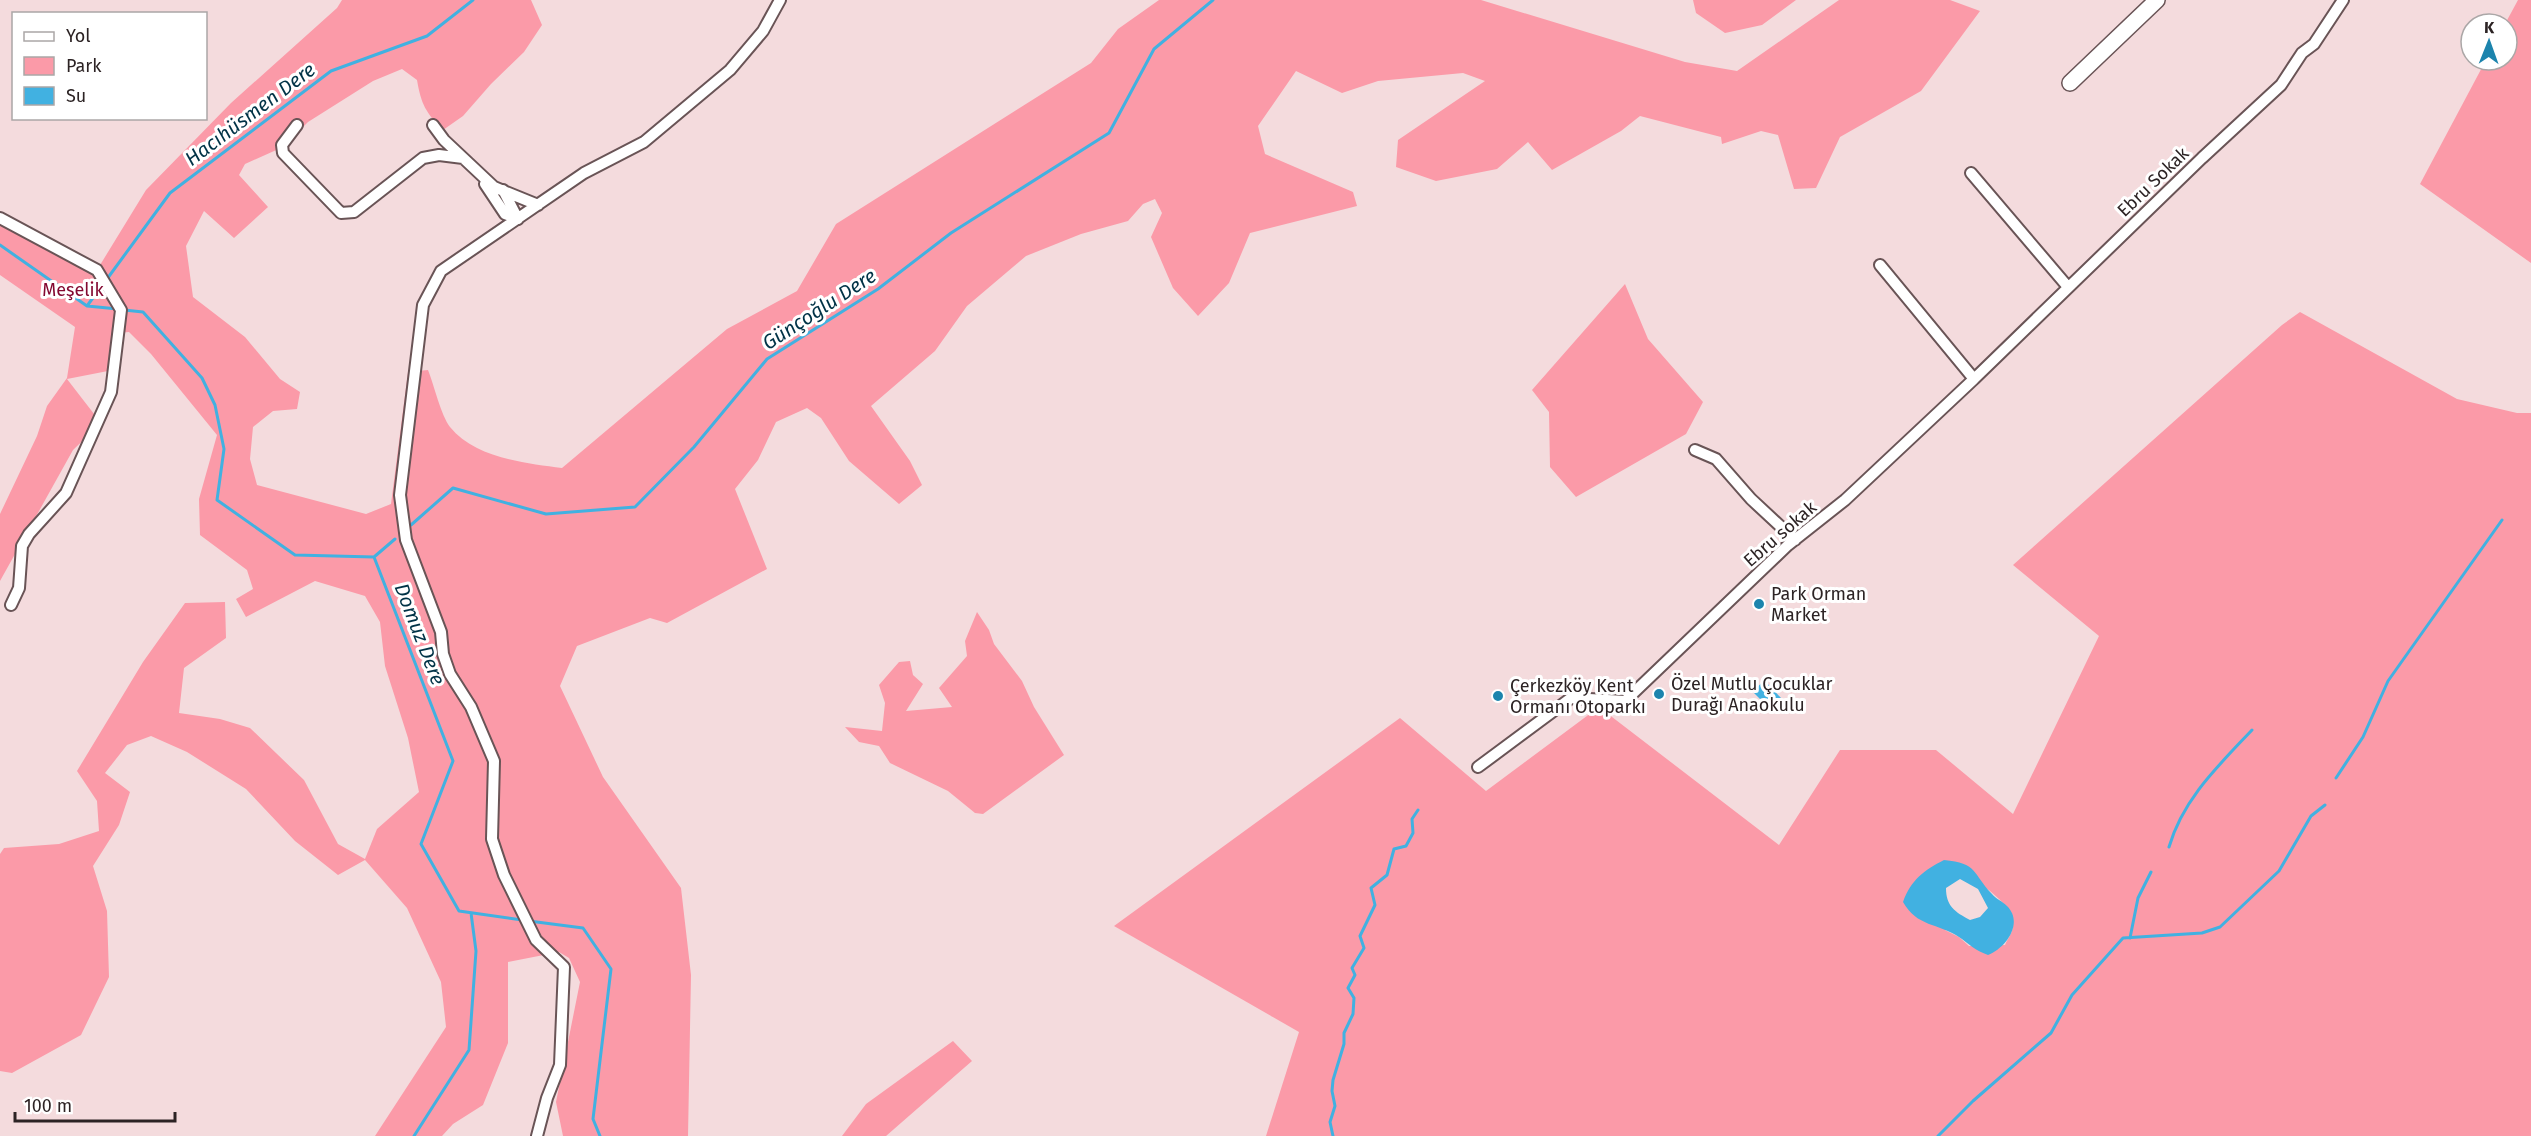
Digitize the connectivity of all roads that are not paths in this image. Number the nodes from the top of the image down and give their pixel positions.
1 (780, 0) edge
2 (2157, 0) edge
3 (2343, 0) edge
4 (2070, 83) dead end
5 (297, 125) dead end
6 (433, 125) dead end
7 (463, 158) junction
8 (477, 172) junction
9 (1971, 173) dead end
10 (503, 190) junction
11 (538, 205) junction
12 (0, 218) edge
13 (518, 219) junction
14 (1880, 265) dead end
15 (2068, 287) junction
16 (1974, 379) junction
17 (1695, 450) dead end
18 (1795, 540) junction
19 (11, 605) dead end
20 (1478, 767) dead end
21 (537, 1136) edge

1 - 11 street
2 - 4 street
3 - 15 street, Ebru Sokak
5 - 7 street
6 - 7 street
7 - 8 street
8 - 10 street
8 - 13 street
9 - 15 street
10 - 11 street
10 - 13 street
11 - 13 street
12 - 19 street
13 - 21 street
14 - 16 street
15 - 16 street, Ebru Sokak
16 - 18 street, Ebru sokak
17 - 18 street
18 - 20 street, Ebru sokak

